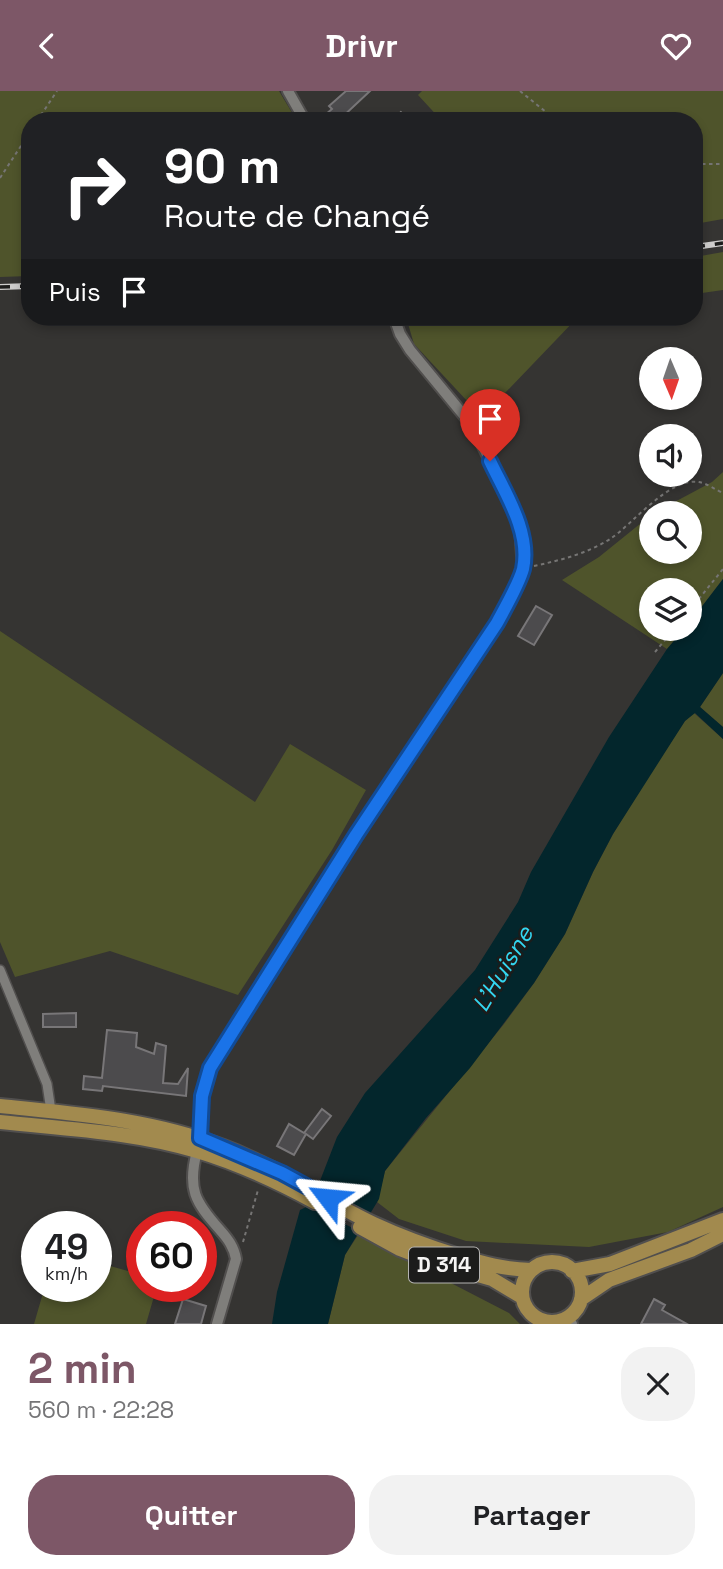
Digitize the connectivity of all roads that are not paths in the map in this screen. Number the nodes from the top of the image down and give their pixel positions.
1 (288, 91) edge
2 (300, 112) edge
3 (397, 326) edge
4 (0, 970) edge
5 (0, 1106) edge
6 (51, 1111) junction
7 (0, 1122) edge
8 (198, 1144) junction
9 (304, 1190) junction
10 (723, 1220) edge
11 (370, 1227) junction
12 (723, 1234) edge
13 (531, 1270) junction
14 (572, 1271) junction
15 (522, 1297) junction
16 (581, 1299) junction
17 (569, 1321) edge
18 (217, 1324) edge

1 - 2 street
3 - 8 street
4 - 6 street
5 - 6 main road, D 314
6 - 8 main road, D 314
7 - 8 main road, D 314
8 - 9 main road, D 314
8 - 9 main road, D 314
8 - 18 street
9 - 11 main road, D 314
10 - 14 main road
11 - 13 main road, D 314
11 - 15 main road, D 314
12 - 16 main road
13 - 14 main road
13 - 15 main road
14 - 16 main road
15 - 17 main road
16 - 17 main road

